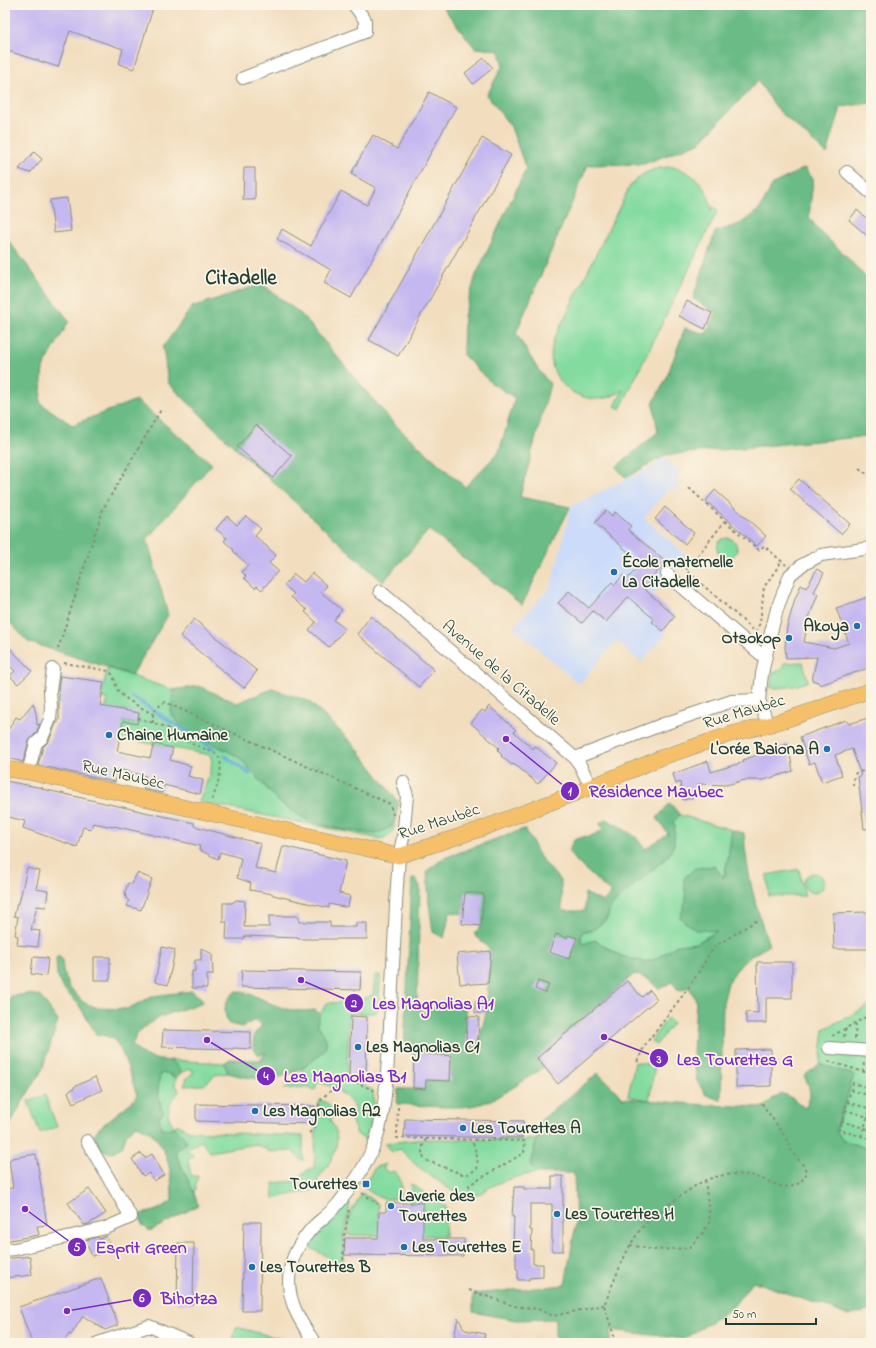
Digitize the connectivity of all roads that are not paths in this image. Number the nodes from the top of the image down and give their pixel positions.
1 (354, 5) edge
2 (243, 78) dead end
3 (847, 172) dead end
4 (871, 194) edge
5 (871, 548) edge
6 (667, 574) dead end
7 (380, 591) dead end
8 (765, 658) junction
9 (56, 666) road end
10 (871, 690) edge
11 (759, 700) junction
12 (768, 725) junction
13 (574, 758) junction
14 (5, 769) edge
15 (28, 772) junction
16 (403, 782) dead end
17 (591, 787) junction
18 (399, 856) junction
19 (829, 1048) road end
20 (871, 1051) edge
21 (87, 1141) dead end
22 (5, 1250) edge
23 (98, 1343) edge
24 (190, 1343) edge
25 (315, 1343) edge

1 - 2 street
3 - 4 street
5 - 8 street
6 - 8 street
7 - 13 street, Avenue de la Citadelle
8 - 11 street
9 - 15 street
10 - 12 main road, Rue Maubèc
11 - 12 street
11 - 13 street
12 - 17 main road, Rue Maubèc
13 - 17 street, Avenue de la Citadelle
14 - 15 main road, Rue Maubèc
15 - 18 main road, Rue Maubèc
16 - 18 street
17 - 18 main road, Rue Maubèc
18 - 25 street
19 - 20 street
21 - 22 street
23 - 24 street

